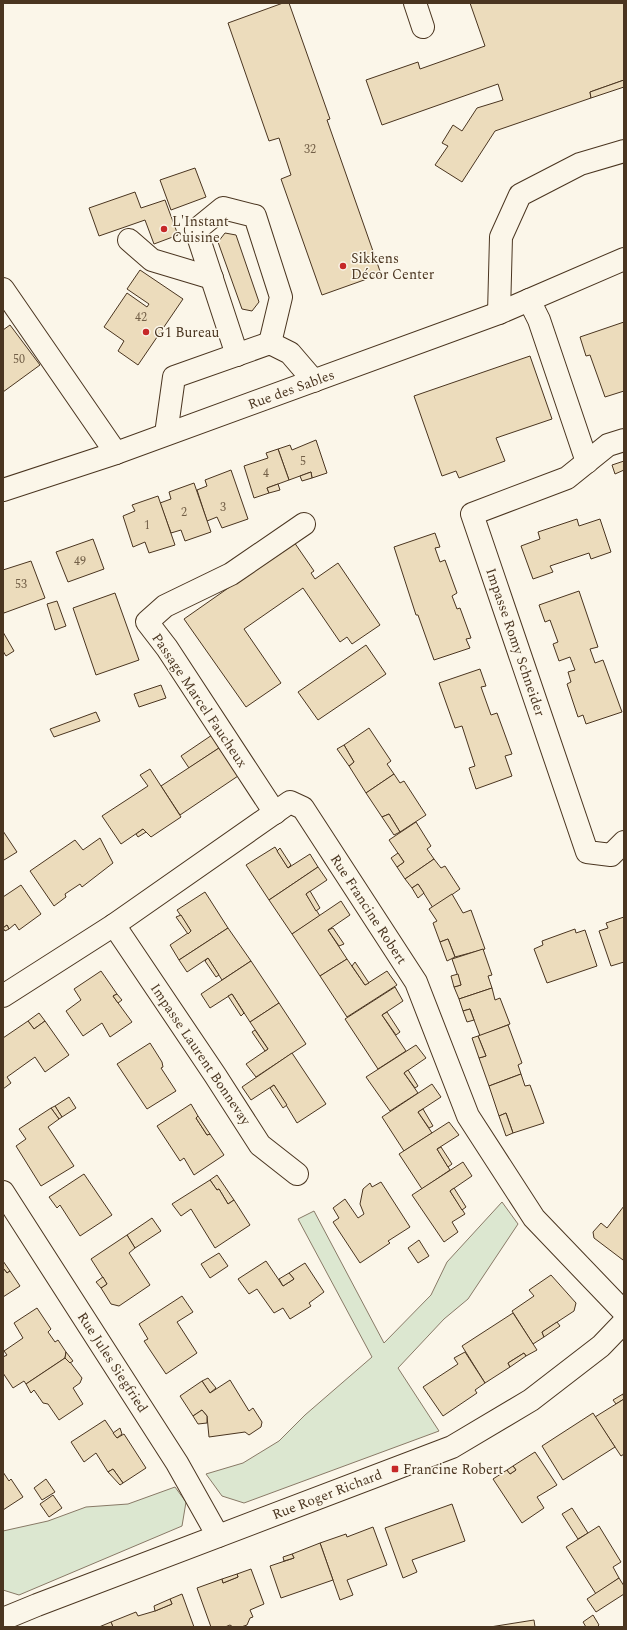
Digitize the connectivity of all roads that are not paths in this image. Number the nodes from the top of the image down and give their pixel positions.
1 (415, 3) edge
2 (422, 27) dead end
3 (624, 151) edge
4 (129, 240) dead end
5 (624, 259) edge
6 (624, 268) edge
7 (212, 278) junction
8 (576, 281) junction
9 (3, 289) edge
10 (529, 300) junction
11 (499, 313) junction
12 (270, 343) junction
13 (237, 355) junction
14 (314, 381) junction
15 (166, 434) junction
16 (624, 440) edge
17 (116, 453) junction
18 (587, 462) junction
19 (3, 490) edge
20 (304, 524) dead end
21 (275, 813) junction
22 (624, 842) edge
23 (114, 925) junction
24 (3, 996) edge
25 (297, 1174) dead end
26 (3, 1192) edge
27 (624, 1312) edge
28 (624, 1322) edge
29 (218, 1536) junction
30 (3, 1619) edge
31 (3, 1624) edge
32 (5, 1627) edge

1 - 2 street
3 - 11 street
4 - 7 street
5 - 8 street, Rue des Sables
6 - 8 street, Rue des Sables
7 - 12 street
7 - 13 street
8 - 10 street, Rue des Sables
9 - 17 street
10 - 11 street, Rue des Sables
10 - 18 street
11 - 14 street, Rue des Sables
12 - 13 street
12 - 14 street
13 - 15 street
14 - 15 street, Rue des Sables
15 - 17 street, Rue des Sables
16 - 18 street, Impasse Romy Schneider
17 - 19 street, Rue des Sables
18 - 22 street, Impasse Romy Schneider
20 - 21 street, Passage Marcel Faucheux
21 - 23 street, Rue Francine Robert
21 - 27 street, Rue Francine Robert
23 - 24 street, Rue Francine Robert
23 - 25 street, Impasse Laurent Bonnevay
26 - 29 street, Rue Jules Siegfried
28 - 29 street, Rue Roger Richard
29 - 30 street, Rue Roger Richard
31 - 32 street

